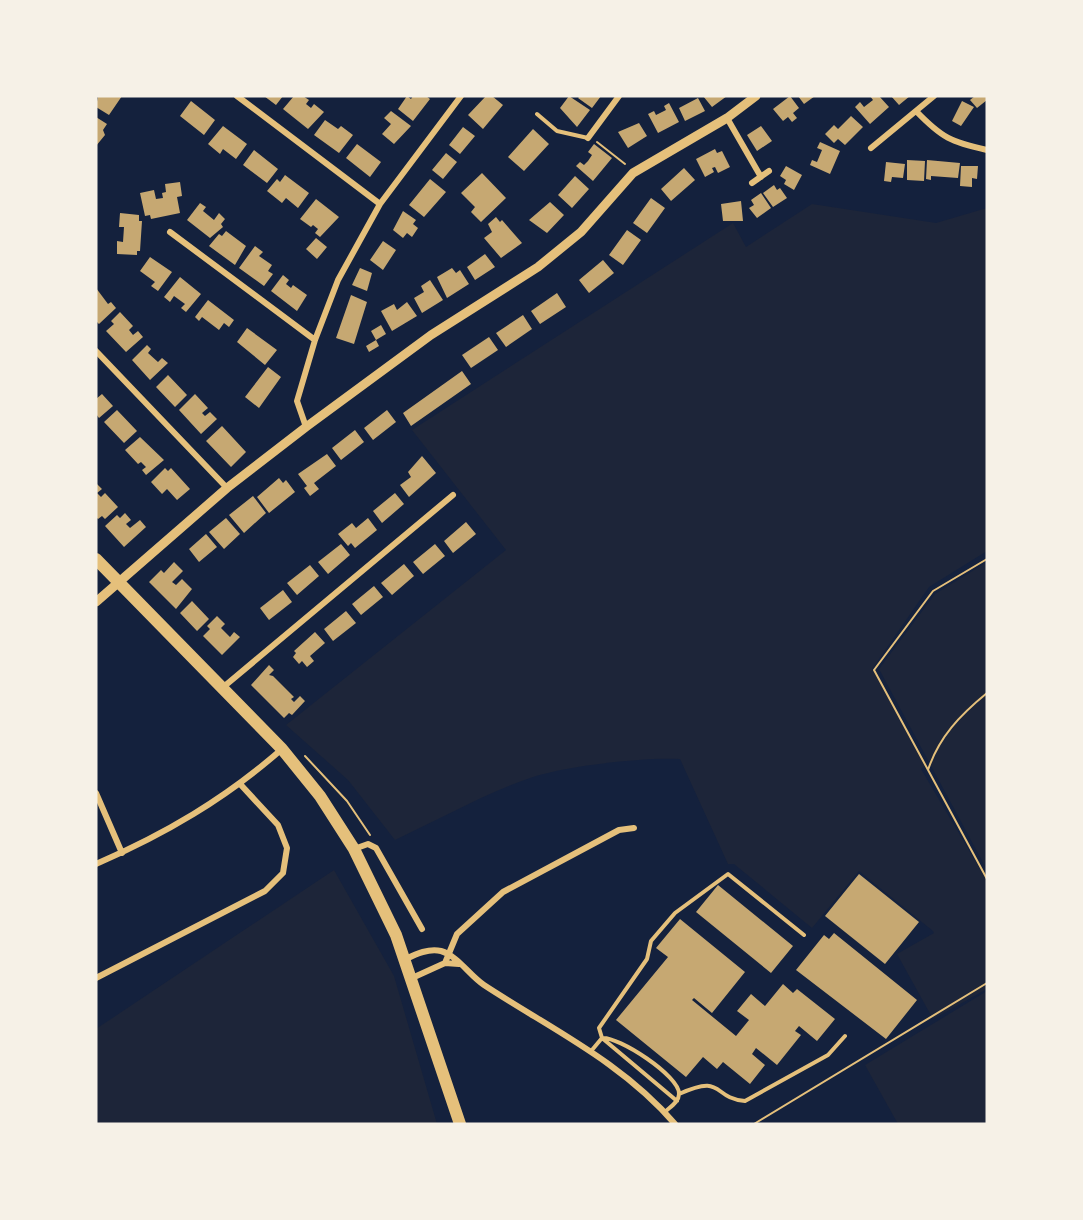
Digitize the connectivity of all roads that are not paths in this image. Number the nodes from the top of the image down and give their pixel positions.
1 (237, 96) edge
2 (461, 96) edge
3 (619, 96) edge
4 (756, 96) edge
5 (934, 96) edge
6 (916, 111) junction
7 (537, 114) dead end
8 (727, 118) junction
9 (588, 137) joint
10 (871, 148) dead end
11 (987, 150) edge
12 (769, 171) dead end
13 (761, 177) junction
14 (752, 183) dead end
15 (380, 204) junction
16 (170, 232) dead end
17 (315, 340) junction
18 (96, 351) edge
19 (306, 427) junction
20 (227, 488) junction
21 (453, 495) dead end
22 (96, 559) edge
23 (118, 583) junction
24 (96, 602) edge
25 (221, 689) junction
26 (282, 749) junction
27 (241, 785) junction
28 (96, 794) edge
29 (634, 828) dead end
30 (354, 849) junction
31 (122, 853) junction
32 (96, 864) edge
33 (422, 929) dead end
34 (804, 935) dead end
35 (448, 954) junction
36 (406, 959) junction
37 (445, 963) junction
38 (459, 964) junction
39 (96, 978) edge
40 (412, 978) junction
41 (845, 1036) dead end
42 (602, 1038) junction
43 (592, 1050) junction
44 (679, 1094) junction
45 (677, 1101) junction
46 (664, 1112) junction
47 (460, 1124) edge
48 (675, 1124) edge

1 - 15 street
2 - 15 street
3 - 9 street
4 - 8 street
5 - 6 street
6 - 10 street
6 - 11 street
7 - 9 lane
8 - 13 street
8 - 19 street
12 - 13 street
13 - 14 street
15 - 17 street
16 - 17 street
17 - 19 street
18 - 20 street
19 - 20 street
20 - 23 street
21 - 25 street
22 - 23 main road
23 - 24 street
23 - 25 main road
25 - 26 main road
26 - 27 street
26 - 30 main road
27 - 31 street
27 - 39 street
28 - 31 street
29 - 35 street
30 - 33 street
30 - 36 main road
31 - 32 street
34 - 42 lane
35 - 36 street
35 - 37 street
35 - 38 street
36 - 40 main road
37 - 38 street
37 - 40 street
38 - 43 street
40 - 47 main road
41 - 44 lane
42 - 43 lane
42 - 44 lane
42 - 45 lane
43 - 46 street
44 - 45 lane
45 - 46 lane
46 - 48 street

